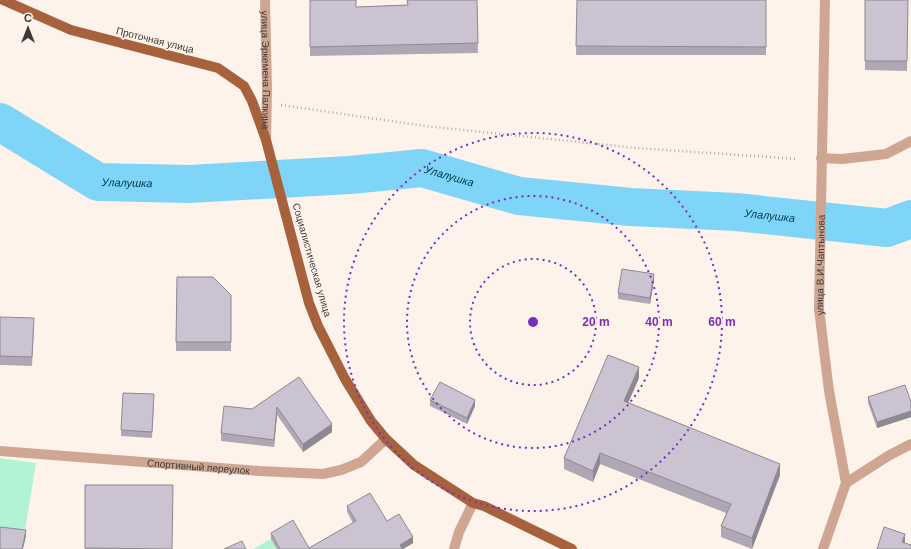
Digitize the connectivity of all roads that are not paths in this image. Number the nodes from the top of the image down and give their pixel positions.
1 (3, 0) edge
2 (265, 0) edge
3 (825, 0) edge
4 (266, 140) junction
5 (911, 141) edge
6 (820, 158) junction
7 (386, 439) junction
8 (911, 444) edge
9 (0, 451) edge
10 (846, 483) junction
11 (473, 503) junction
12 (454, 549) edge
13 (572, 549) edge
14 (823, 549) edge

1 - 4 main road, Проточная улица
2 - 4 street, улица Эркемена Палкина
3 - 6 street, улица В.И.Чаптынова
4 - 7 main road, Социалистическая улица
5 - 6 street
6 - 10 street, улица В.И.Чаптынова
7 - 9 street, Спортивный переулок
7 - 11 main road, Социалистическая улица
8 - 10 street
10 - 14 street, улица В.И.Чаптынова
11 - 12 street
11 - 13 main road, Социалистическая улица

